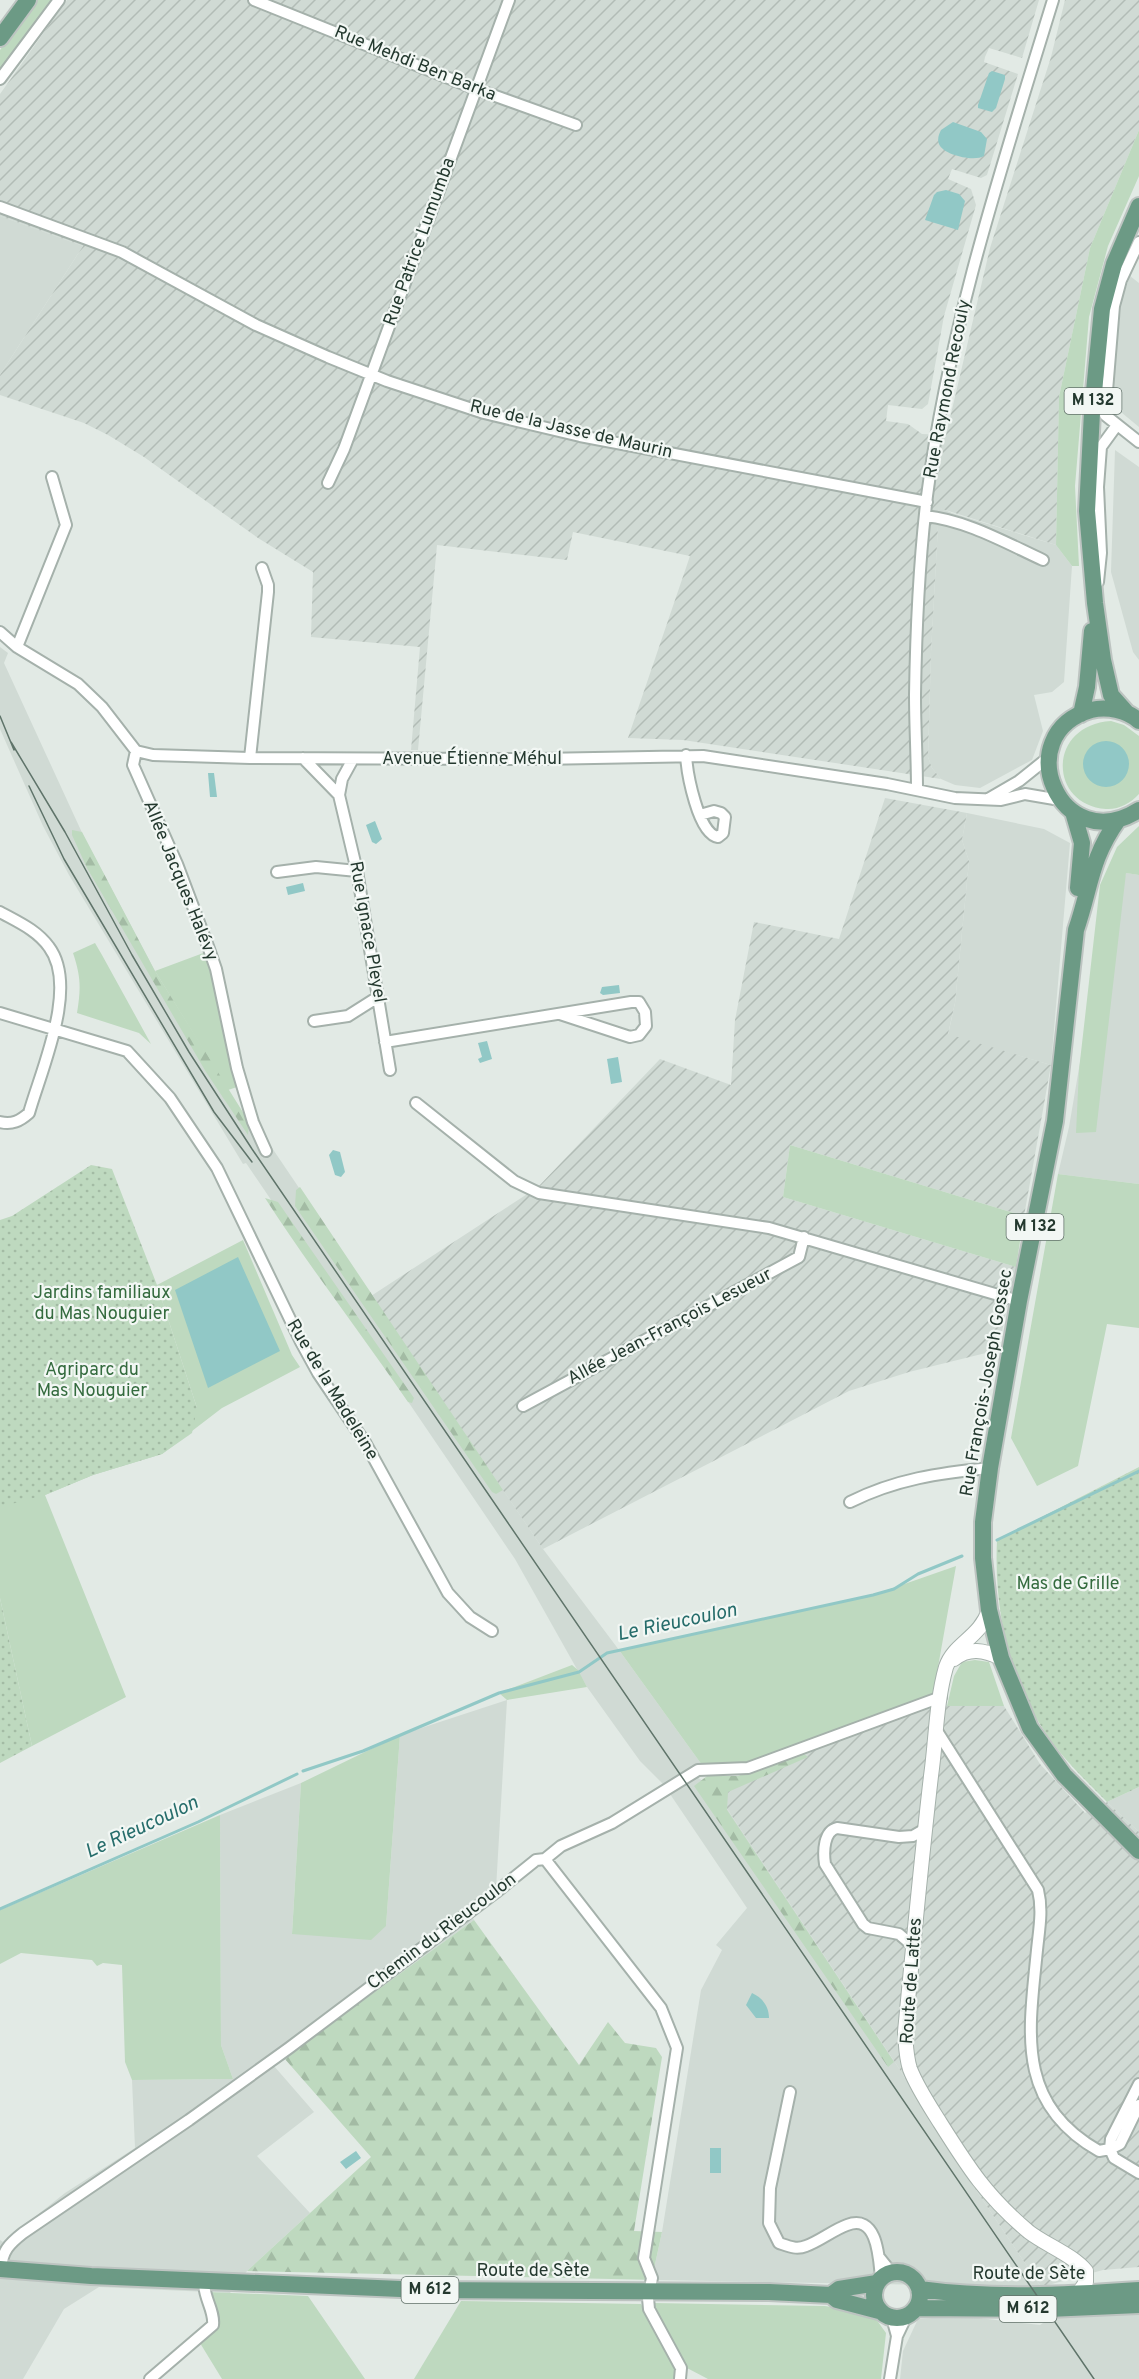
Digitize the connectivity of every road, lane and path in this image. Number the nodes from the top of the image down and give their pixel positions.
1 (14, 0) edge
2 (28, 0) edge
3 (60, 0) edge
4 (254, 0) edge
5 (509, 0) edge
6 (1053, 0) edge
7 (0, 18) edge
8 (0, 38) edge
9 (0, 79) edge
10 (476, 89) junction
11 (576, 124) dead end
12 (1139, 206) edge
13 (0, 207) edge
14 (1139, 242) edge
15 (371, 375) junction
16 (1117, 425) junction
17 (1139, 442) edge
18 (52, 477) dead end
19 (328, 483) dead end
20 (927, 502) junction
21 (925, 516) junction
22 (1043, 560) dead end
23 (262, 568) dead end
24 (1095, 603) junction
25 (0, 632) edge
26 (17, 647) junction
27 (1081, 714) junction
28 (1133, 717) edge
29 (135, 751) junction
30 (686, 755) junction
31 (1049, 757) junction
32 (250, 758) junction
33 (303, 758) junction
34 (353, 759) junction
35 (917, 790) junction
36 (339, 795) junction
37 (988, 799) junction
38 (1060, 800) junction
39 (1139, 810) edge
40 (1072, 812) junction
41 (700, 815) dead end
42 (1118, 819) junction
43 (357, 871) junction
44 (278, 872) dead end
45 (0, 912) edge
46 (1076, 930) junction
47 (378, 997) junction
48 (0, 1013) edge
49 (561, 1014) junction
50 (314, 1021) dead end
51 (54, 1029) junction
52 (386, 1042) junction
53 (390, 1070) dead end
54 (416, 1103) dead end
55 (0, 1122) edge
56 (266, 1151) dead end
57 (804, 1238) junction
58 (1020, 1301) junction
59 (523, 1406) dead end
60 (990, 1468) junction
61 (850, 1502) dead end
62 (989, 1610) junction
63 (492, 1631) dead end
64 (1001, 1658) junction
65 (946, 1667) junction
66 (941, 1697) junction
67 (937, 1731) junction
68 (925, 1829) junction
69 (1139, 1851) edge
70 (545, 1859) junction
71 (913, 1946) junction
72 (1139, 2084) edge
73 (790, 2092) dead end
74 (1139, 2105) edge
75 (1110, 2149) junction
76 (1139, 2173) edge
77 (0, 2269) edge
78 (91, 2276) junction
79 (0, 2277) edge
80 (883, 2278) junction
81 (204, 2281) junction
82 (919, 2289) junction
83 (1139, 2290) edge
84 (649, 2292) junction
85 (1078, 2294) junction
86 (831, 2295) junction
87 (1139, 2305) edge
88 (898, 2313) junction
89 (150, 2379) edge
90 (680, 2379) edge
91 (890, 2379) edge

1 - 7 main road
2 - 8 main road
3 - 9 street
4 - 10 street, Rue Mehdi Ben Barka
5 - 10 street, Rue Patrice Lumumba
6 - 20 street, Rue Raymond Recouly
10 - 11 street, Rue Mehdi Ben Barka
10 - 15 street, Rue Patrice Lumumba
12 - 24 main road, M 132
13 - 15 street, Rue de la Jasse de Maurin
14 - 16 street
15 - 19 street, Rue Patrice Lumumba
15 - 20 street, Rue de la Jasse de Maurin
16 - 17 street
16 - 24 street
18 - 26 street
20 - 21 street, Rue Raymond Recouly
21 - 22 street
21 - 35 street, Rue Raymond Recouly
23 - 32 street
24 - 27 main road, M 132
24 - 28 main road, M 132
25 - 26 street
26 - 29 street
27 - 28 main road
27 - 31 main road
29 - 32 street, Avenue Étienne Méhul
29 - 56 street, Allée Jacques Halévy
30 - 34 street, Avenue Étienne Méhul
30 - 35 street, Avenue Étienne Méhul
30 - 41 street
31 - 37 street
31 - 38 main road
32 - 33 street, Avenue Étienne Méhul
33 - 34 street, Avenue Étienne Méhul
33 - 36 street
34 - 36 street
35 - 37 street, Avenue Étienne Méhul
36 - 43 street, Rue Ignace Pleyel
37 - 38 street, Avenue Étienne Méhul
38 - 40 main road
39 - 42 main road
40 - 42 main road
40 - 46 main road, Rue François-Joseph Gossec / M 132
42 - 46 main road, Rue François-Joseph Gossec / M 132
43 - 44 street
43 - 47 street, Rue Ignace Pleyel
45 - 51 street
46 - 58 main road, Rue François-Joseph Gossec / M 132
47 - 50 street
47 - 52 street, Rue Ignace Pleyel
48 - 51 street, Rue de la Madeleine
49 - 49 street
49 - 52 street
51 - 55 street
51 - 63 street, Rue de la Madeleine
52 - 53 street, Rue Ignace Pleyel
54 - 57 street
57 - 58 street
57 - 59 street, Allée Jean-François Lesueur
58 - 60 main road, Rue François-Joseph Gossec / M 132
60 - 61 street
60 - 62 main road, Rue François-Joseph Gossec / M 132
62 - 64 main road, M 132
62 - 65 street, Route de Lattes
64 - 65 street
64 - 69 main road
65 - 66 street, Route de Lattes
66 - 67 street, Route de Lattes
66 - 70 street, Chemin du Rieucoulon
67 - 68 street, Route de Lattes
67 - 75 street
68 - 71 street, Route de Lattes
68 - 71 street
70 - 77 street, Chemin du Rieucoulon
70 - 84 street
71 - 85 street, Route de Lattes
72 - 75 street
73 - 80 street
74 - 75 street
75 - 76 street
77 - 78 main road, Route de Sète / M 612
78 - 79 main road, Route de Sète / M 612
78 - 81 main road, Route de Sète / M 612
80 - 82 main road
80 - 86 main road, Route de Sète / M 612
80 - 88 main road
81 - 84 main road, Route de Sète / M 612
81 - 89 street
82 - 85 main road, Route de Sète / M 612
82 - 88 main road
83 - 85 main road, Route de Sète / M 612
84 - 86 main road, Route de Sète / M 612
84 - 90 street
86 - 88 main road, Route de Sète / M 612
87 - 88 main road, Route de Sète / M 612
88 - 91 street

